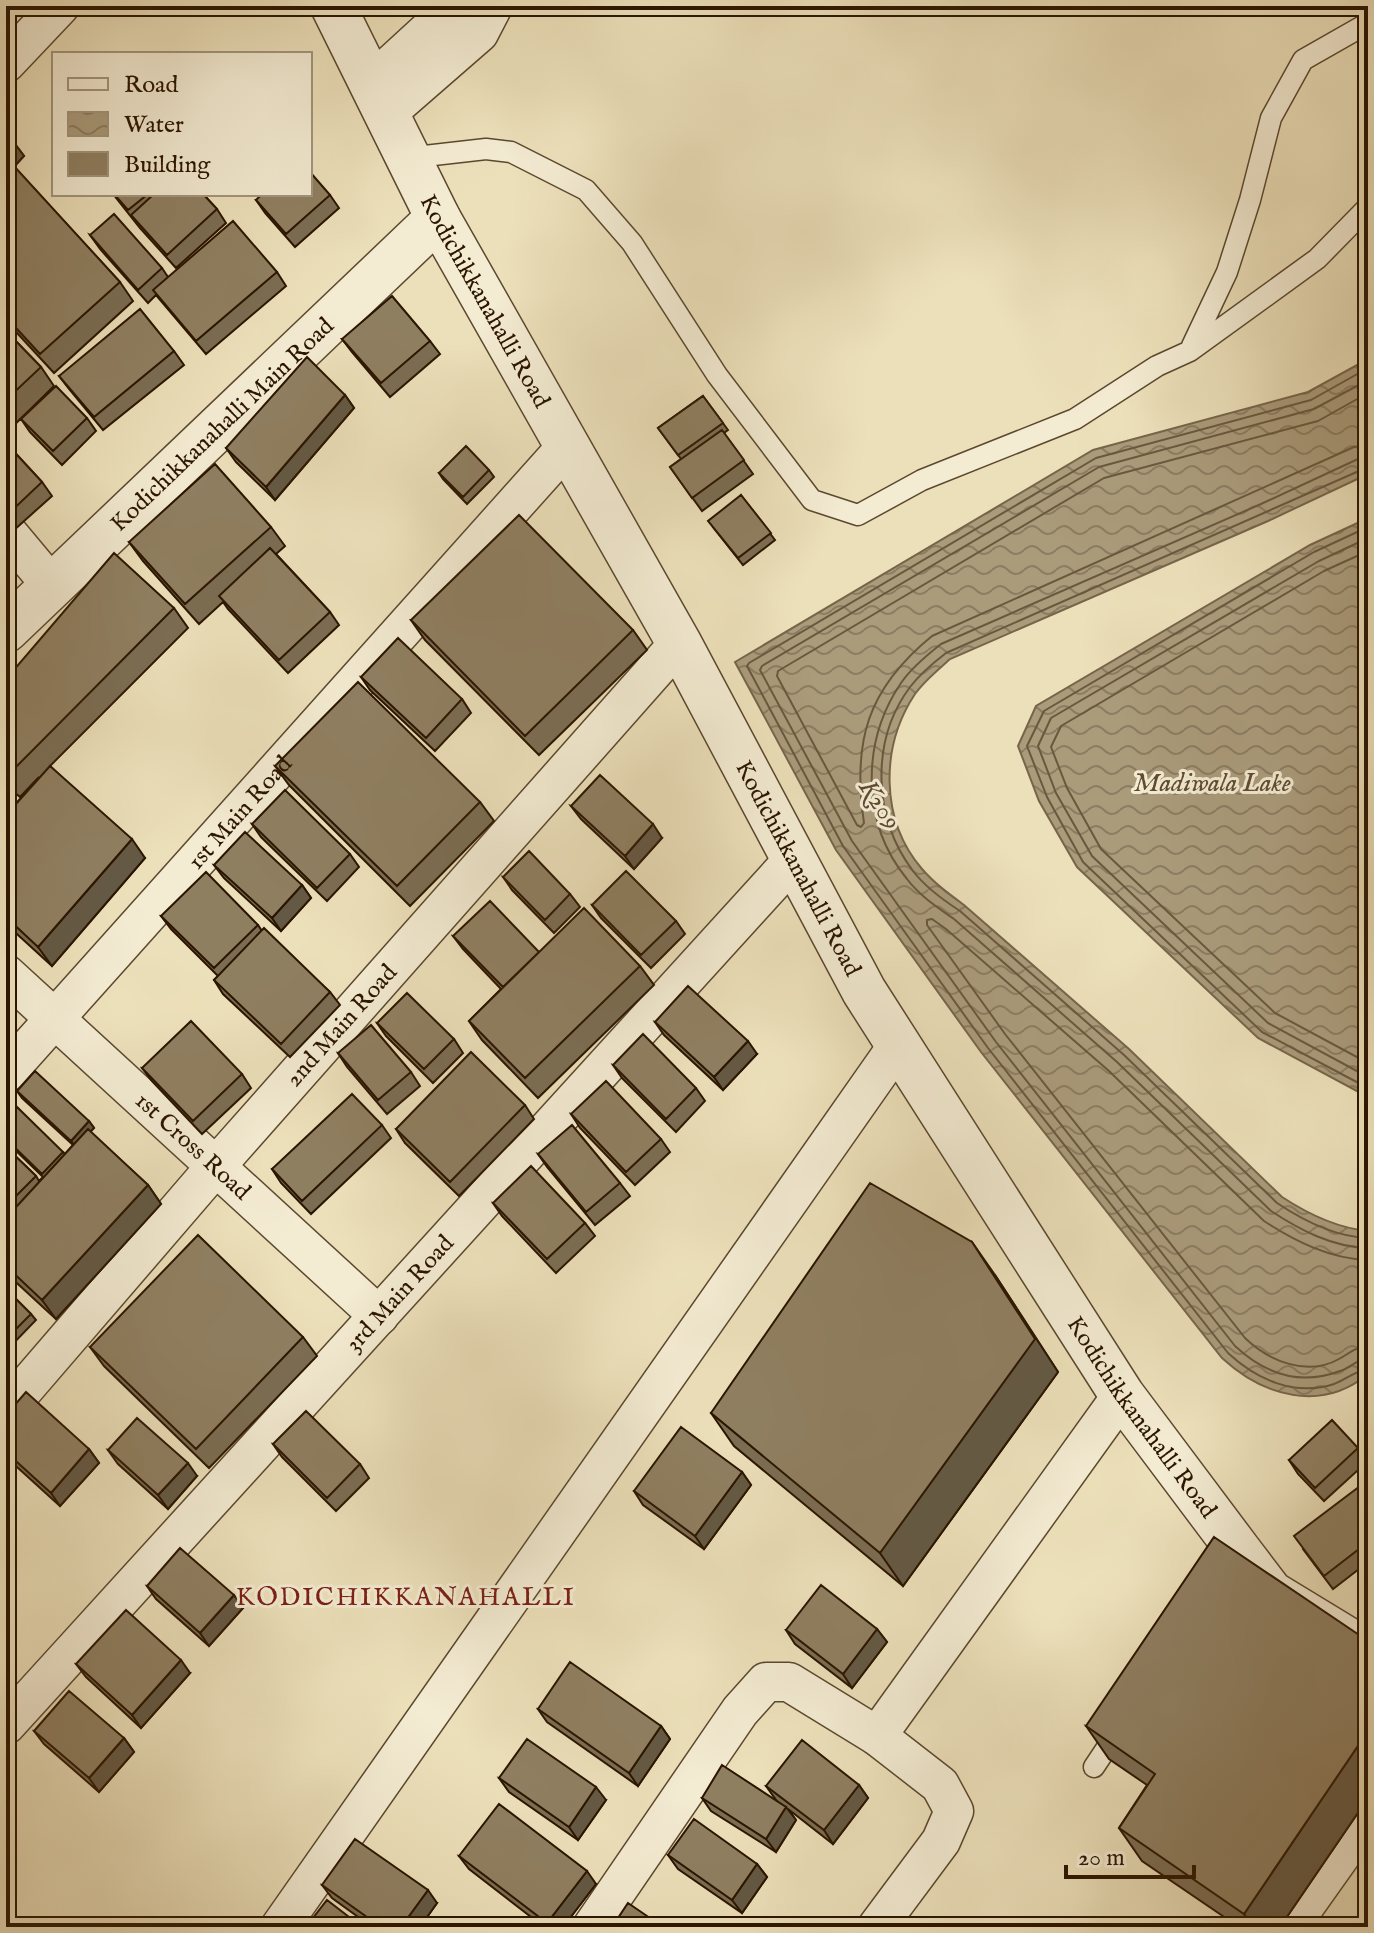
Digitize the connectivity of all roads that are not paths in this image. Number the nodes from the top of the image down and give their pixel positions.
1 (333, 6) edge
2 (455, 6) edge
3 (493, 6) edge
4 (51, 9) edge
5 (1368, 23) edge
6 (6, 63) edge
7 (378, 99) junction
8 (407, 158) junction
9 (1368, 207) edge
10 (438, 218) junction
11 (1190, 351) junction
12 (568, 445) junction
13 (6, 531) edge
14 (52, 586) junction
15 (6, 630) edge
16 (679, 643) junction
17 (793, 860) junction
18 (6, 974) edge
19 (54, 1019) junction
20 (898, 1045) junction
21 (6, 1073) edge
22 (216, 1166) junction
23 (379, 1316) junction
24 (1122, 1395) junction
25 (6, 1410) edge
26 (1368, 1652) edge
27 (1129, 1714) edge
28 (6, 1725) edge
29 (877, 1736) junction
30 (1094, 1767) edge
31 (1368, 1817) edge
32 (280, 1927) edge
33 (592, 1927) edge
34 (877, 1927) edge
35 (1290, 1927) edge

1 - 7 street, Kodichikkanahalli Road
2 - 7 street
3 - 7 street
4 - 6 street
5 - 11 lane
7 - 8 street, Kodichikkanahalli Road
8 - 10 street, Kodichikkanahalli Road
8 - 11 lane
9 - 11 lane
10 - 12 street, Kodichikkanahalli Road
10 - 14 street, Kodichikkanahalli Main Road
12 - 16 street, Kodichikkanahalli Road
12 - 19 street, 1st Main Road
13 - 14 street
14 - 15 street, Kodichikkanahalli Main Road
16 - 17 street, Kodichikkanahalli Road
16 - 22 street, 2nd Main Road
17 - 20 street, Kodichikkanahalli Road
17 - 23 street, 3rd Main Road
18 - 19 street, 1st Cross Road
19 - 21 street, 1st Main Road
19 - 22 street, 1st Cross Road
20 - 24 street, Kodichikkanahalli Road
20 - 32 street
22 - 23 street, 1st Cross Road
22 - 25 street, 2nd Main Road
23 - 28 street, 3rd Main Road
24 - 26 street, Kodichikkanahalli Road
24 - 29 street
27 - 30 lane
29 - 33 street
29 - 34 street
31 - 35 street

